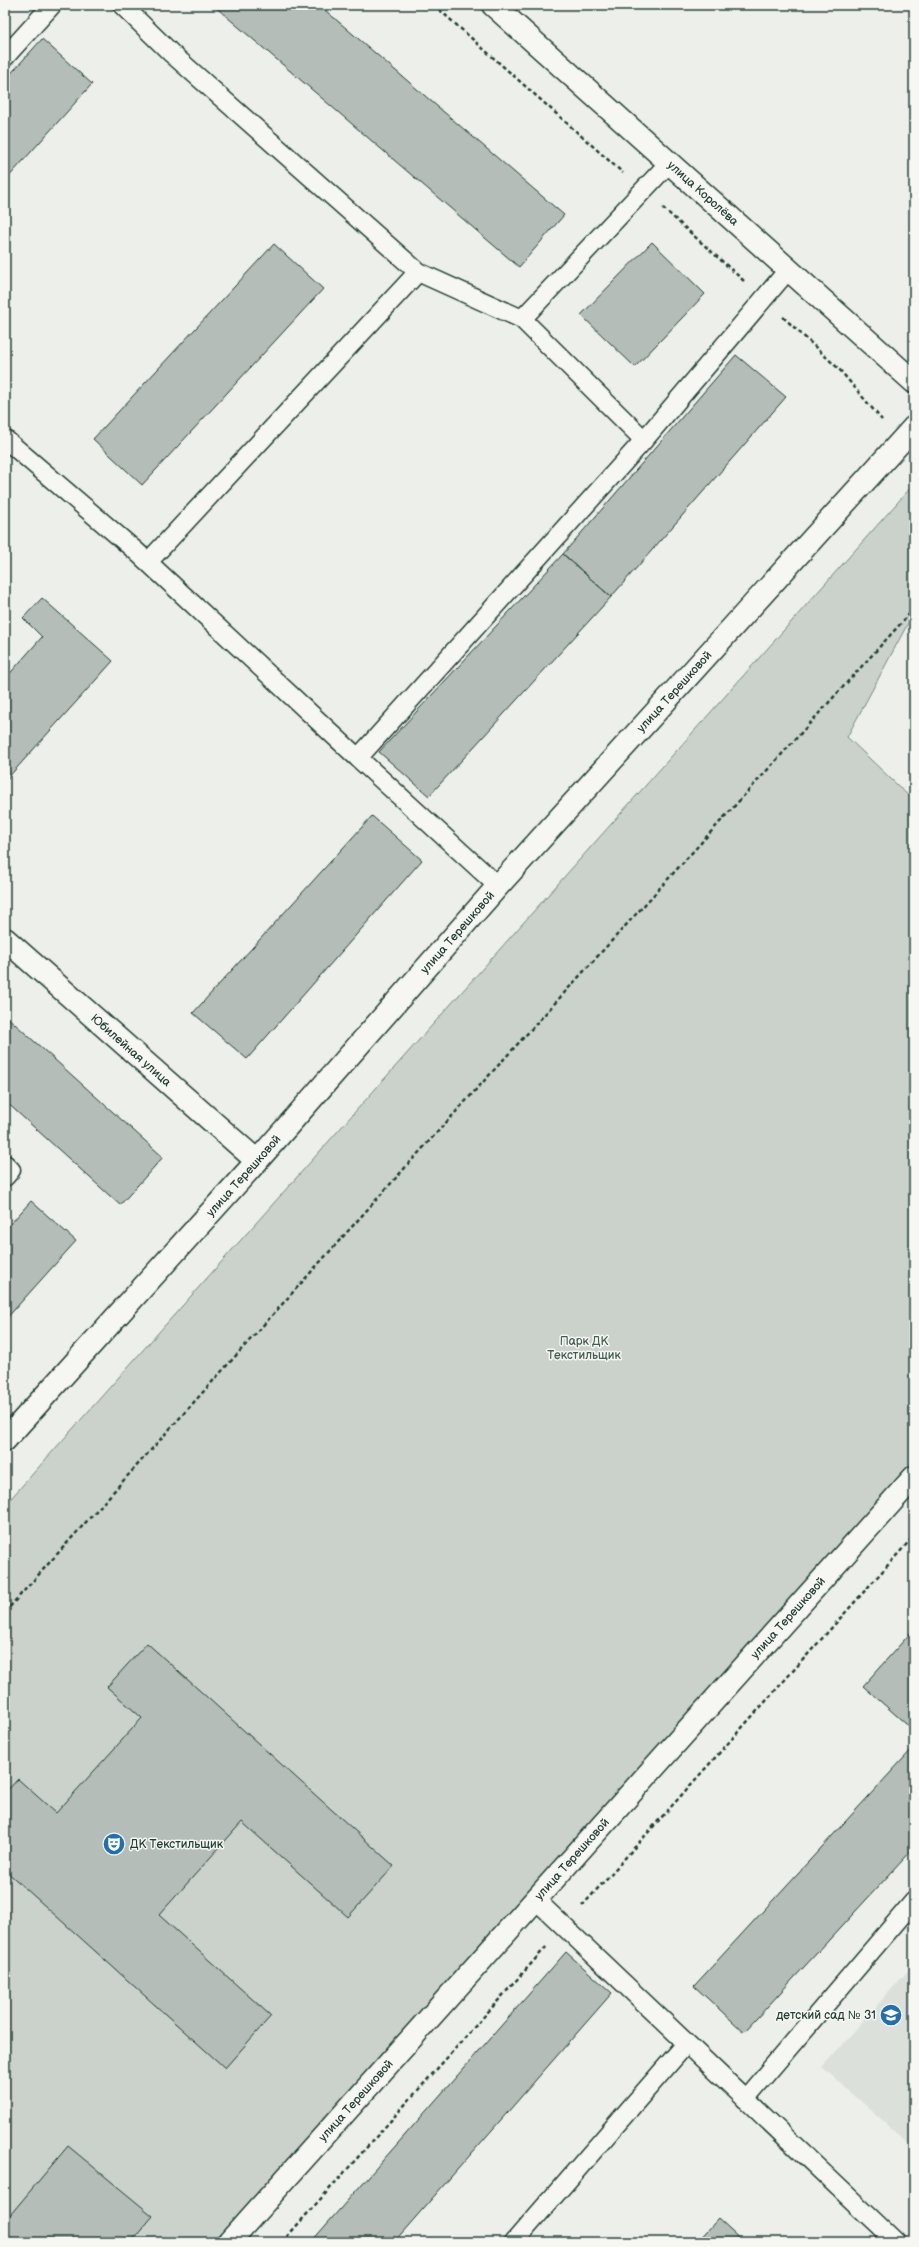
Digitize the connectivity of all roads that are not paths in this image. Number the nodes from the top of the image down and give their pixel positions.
1 (52, 5) edge
2 (122, 5) edge
3 (493, 5) edge
4 (5, 57) edge
5 (670, 163) junction
6 (788, 270) junction
7 (418, 272) junction
8 (522, 319) junction
9 (914, 382) edge
10 (908, 434) edge
11 (5, 439) edge
12 (644, 440) junction
13 (148, 562) junction
14 (358, 758) junction
15 (498, 886) junction
16 (5, 939) edge
17 (257, 1161) junction
18 (5, 1164) edge
19 (5, 1176) edge
20 (5, 1440) edge
21 (914, 1477) edge
22 (536, 1900) junction
23 (914, 1901) edge
24 (686, 2044) junction
25 (745, 2099) junction
26 (229, 2242) edge
27 (514, 2242) edge
28 (896, 2242) edge

1 - 4 lane
2 - 7 lane
3 - 5 street, улица Королёва
5 - 6 street, улица Королёва
5 - 8 lane
6 - 9 street, улица Королёва
6 - 12 lane
7 - 8 lane
7 - 13 lane
8 - 12 lane
10 - 15 street, улица Терешковой
11 - 13 lane
12 - 14 lane
13 - 14 lane
14 - 15 lane
15 - 17 street, улица Терешковой
16 - 17 street, Юбилейная улица
17 - 20 street, улица Терешковой
18 - 19 lane
21 - 22 street, улица Терешковой
22 - 24 lane
22 - 26 street, улица Терешковой
23 - 25 lane
24 - 25 lane
24 - 27 lane
25 - 28 lane

